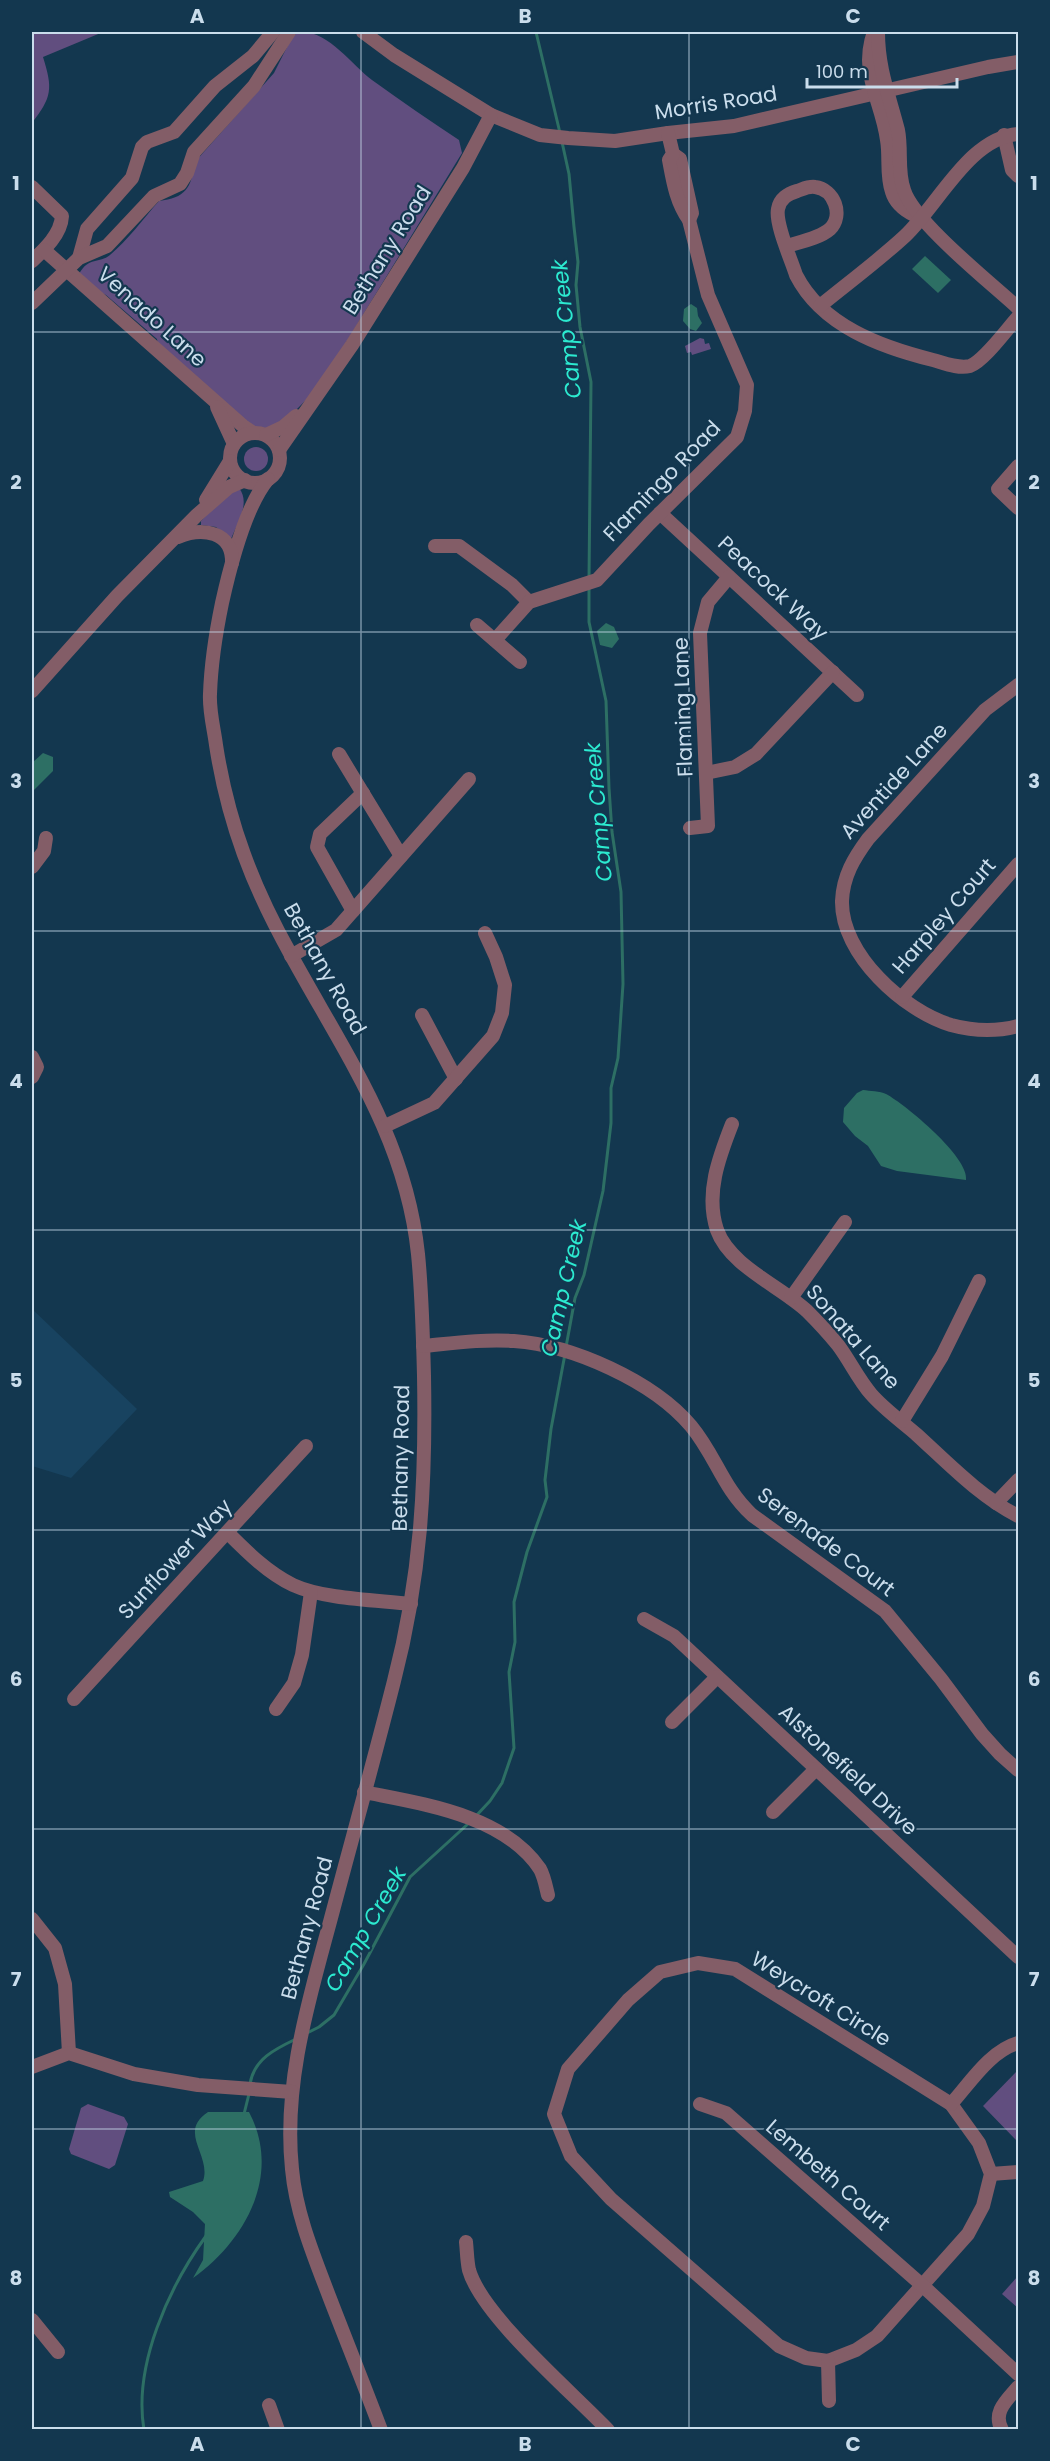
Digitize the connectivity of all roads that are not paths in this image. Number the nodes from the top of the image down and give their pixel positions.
1 (273, 32) edge
2 (289, 32) edge
3 (363, 32) edge
4 (876, 32) edge
5 (1018, 63) edge
6 (880, 91) junction
7 (491, 115) junction
8 (668, 133) junction
9 (1018, 134) edge
10 (1004, 135) junction
11 (1018, 176) edge
12 (32, 187) edge
13 (921, 218) junction
14 (787, 246) junction
15 (44, 250) junction
16 (79, 258) junction
17 (32, 261) edge
18 (67, 270) junction
19 (32, 303) edge
20 (820, 306) junction
21 (1018, 308) edge
22 (1018, 317) edge
23 (209, 396) junction
24 (312, 404) junction
25 (259, 433) junction
26 (234, 444) junction
27 (279, 450) junction
28 (230, 461) junction
29 (1018, 466) edge
30 (268, 479) junction
31 (247, 481) junction
32 (251, 506) junction
33 (1018, 508) edge
34 (660, 513) junction
35 (197, 515) junction
36 (174, 539) junction
37 (435, 546) dead end
38 (232, 564) junction
39 (729, 577) junction
40 (529, 602) junction
41 (477, 625) dead end
42 (495, 640) junction
43 (520, 662) dead end
44 (833, 672) junction
45 (1018, 685) edge
46 (32, 691) edge
47 (857, 695) dead end
48 (339, 754) dead end
49 (706, 773) junction
50 (469, 779) dead end
51 (363, 793) junction
52 (690, 828) dead end
53 (46, 838) dead end
54 (401, 856) junction
55 (1018, 864) edge
56 (32, 867) edge
57 (353, 911) junction
58 (485, 933) dead end
59 (291, 956) junction
60 (902, 997) junction
61 (422, 1015) dead end
62 (1018, 1026) edge
63 (32, 1057) edge
64 (32, 1077) edge
65 (456, 1079) junction
66 (732, 1124) dead end
67 (385, 1126) junction
68 (845, 1222) dead end
69 (979, 1281) dead end
70 (791, 1298) junction
71 (423, 1346) junction
72 (902, 1421) junction
73 (306, 1446) dead end
74 (1018, 1480) edge
75 (996, 1503) junction
76 (1018, 1516) edge
77 (228, 1533) junction
78 (312, 1592) junction
79 (411, 1604) junction
80 (644, 1619) dead end
81 (717, 1677) junction
82 (74, 1700) dead end
83 (276, 1709) dead end
84 (672, 1722) dead end
85 (816, 1769) junction
86 (1018, 1770) edge
87 (364, 1792) junction
88 (773, 1812) dead end
89 (548, 1895) dead end
90 (32, 1919) edge
91 (1018, 1957) edge
92 (1018, 2043) edge
93 (69, 2053) junction
94 (32, 2067) edge
95 (292, 2092) junction
96 (700, 2104) dead end
97 (951, 2104) junction
98 (1018, 2172) edge
99 (991, 2174) junction
100 (466, 2242) dead end
101 (923, 2286) junction
102 (32, 2320) edge
103 (58, 2352) dead end
104 (828, 2361) junction
105 (1018, 2374) edge
106 (1018, 2387) edge
107 (829, 2401) dead end
108 (269, 2405) dead end
109 (278, 2430) edge
110 (381, 2430) edge
111 (608, 2430) edge
112 (1002, 2430) edge

1 - 16 street
2 - 16 street
3 - 7 street, Morris Road
4 - 6 street
5 - 6 street, Morris Road
6 - 8 street, Morris Road
6 - 13 street
7 - 8 street, Morris Road
7 - 24 street, Bethany Road
8 - 34 street, Flamingo Road
9 - 10 street
10 - 11 street
10 - 13 street
12 - 15 street
13 - 20 street
13 - 21 street
14 - 14 street
14 - 20 street
15 - 17 street
15 - 18 street, Venado Lane
16 - 18 street
18 - 19 street
18 - 23 street, Venado Lane
20 - 22 street
23 - 25 street, Venado Lane
23 - 26 street, Venado Lane
24 - 25 street, Bethany Road
24 - 27 street, Bethany Road
25 - 26 street
25 - 27 street
26 - 28 street
27 - 30 street
28 - 31 street
28 - 35 street
29 - 33 street
30 - 31 street
30 - 32 street, Bethany Road
31 - 32 street, Bethany Road
31 - 35 street
32 - 38 street, Bethany Road
34 - 39 street, Peacock Way
34 - 40 street, Flamingo Road
35 - 36 street
36 - 38 street
36 - 46 street
37 - 40 street
38 - 59 street, Bethany Road
39 - 44 street, Peacock Way
39 - 49 street, Flaming Lane
40 - 42 street
41 - 42 street
42 - 43 street
44 - 47 street, Peacock Way
44 - 49 street
45 - 60 street, Aventide Lane
48 - 51 street
49 - 52 street, Flaming Lane
50 - 54 street
51 - 54 street
51 - 57 street
53 - 56 street
54 - 57 street
55 - 60 street, Harpley Court
57 - 59 street
58 - 65 street
59 - 67 street, Bethany Road
60 - 62 street, Aventide Lane
61 - 65 street
63 - 64 street
65 - 67 street
66 - 70 street, Sonata Lane
67 - 71 street, Bethany Road
68 - 70 street
69 - 72 street
70 - 72 street, Sonata Lane
71 - 79 street, Bethany Road
71 - 86 street, Serenade Court
72 - 75 street, Sonata Lane
73 - 77 street, Sunflower Way
74 - 75 street
75 - 76 street, Sonata Lane
77 - 78 street
77 - 82 street, Sunflower Way
78 - 79 street
78 - 83 street
79 - 87 street, Bethany Road
80 - 81 street, Alstonefield Drive
81 - 84 street
81 - 85 street, Alstonefield Drive
85 - 88 street
85 - 91 street, Alstonefield Drive
87 - 89 street
87 - 95 street, Bethany Road
90 - 93 street
92 - 97 street
93 - 94 street
93 - 95 street
95 - 110 street, Bethany Road
96 - 101 street, Lembeth Court
97 - 99 street, Weycroft Circle
97 - 104 street, Weycroft Circle
98 - 99 street
99 - 101 street
100 - 111 street
101 - 104 street
101 - 105 street, Lembeth Court
102 - 103 street
104 - 107 street
106 - 112 street
108 - 109 street

